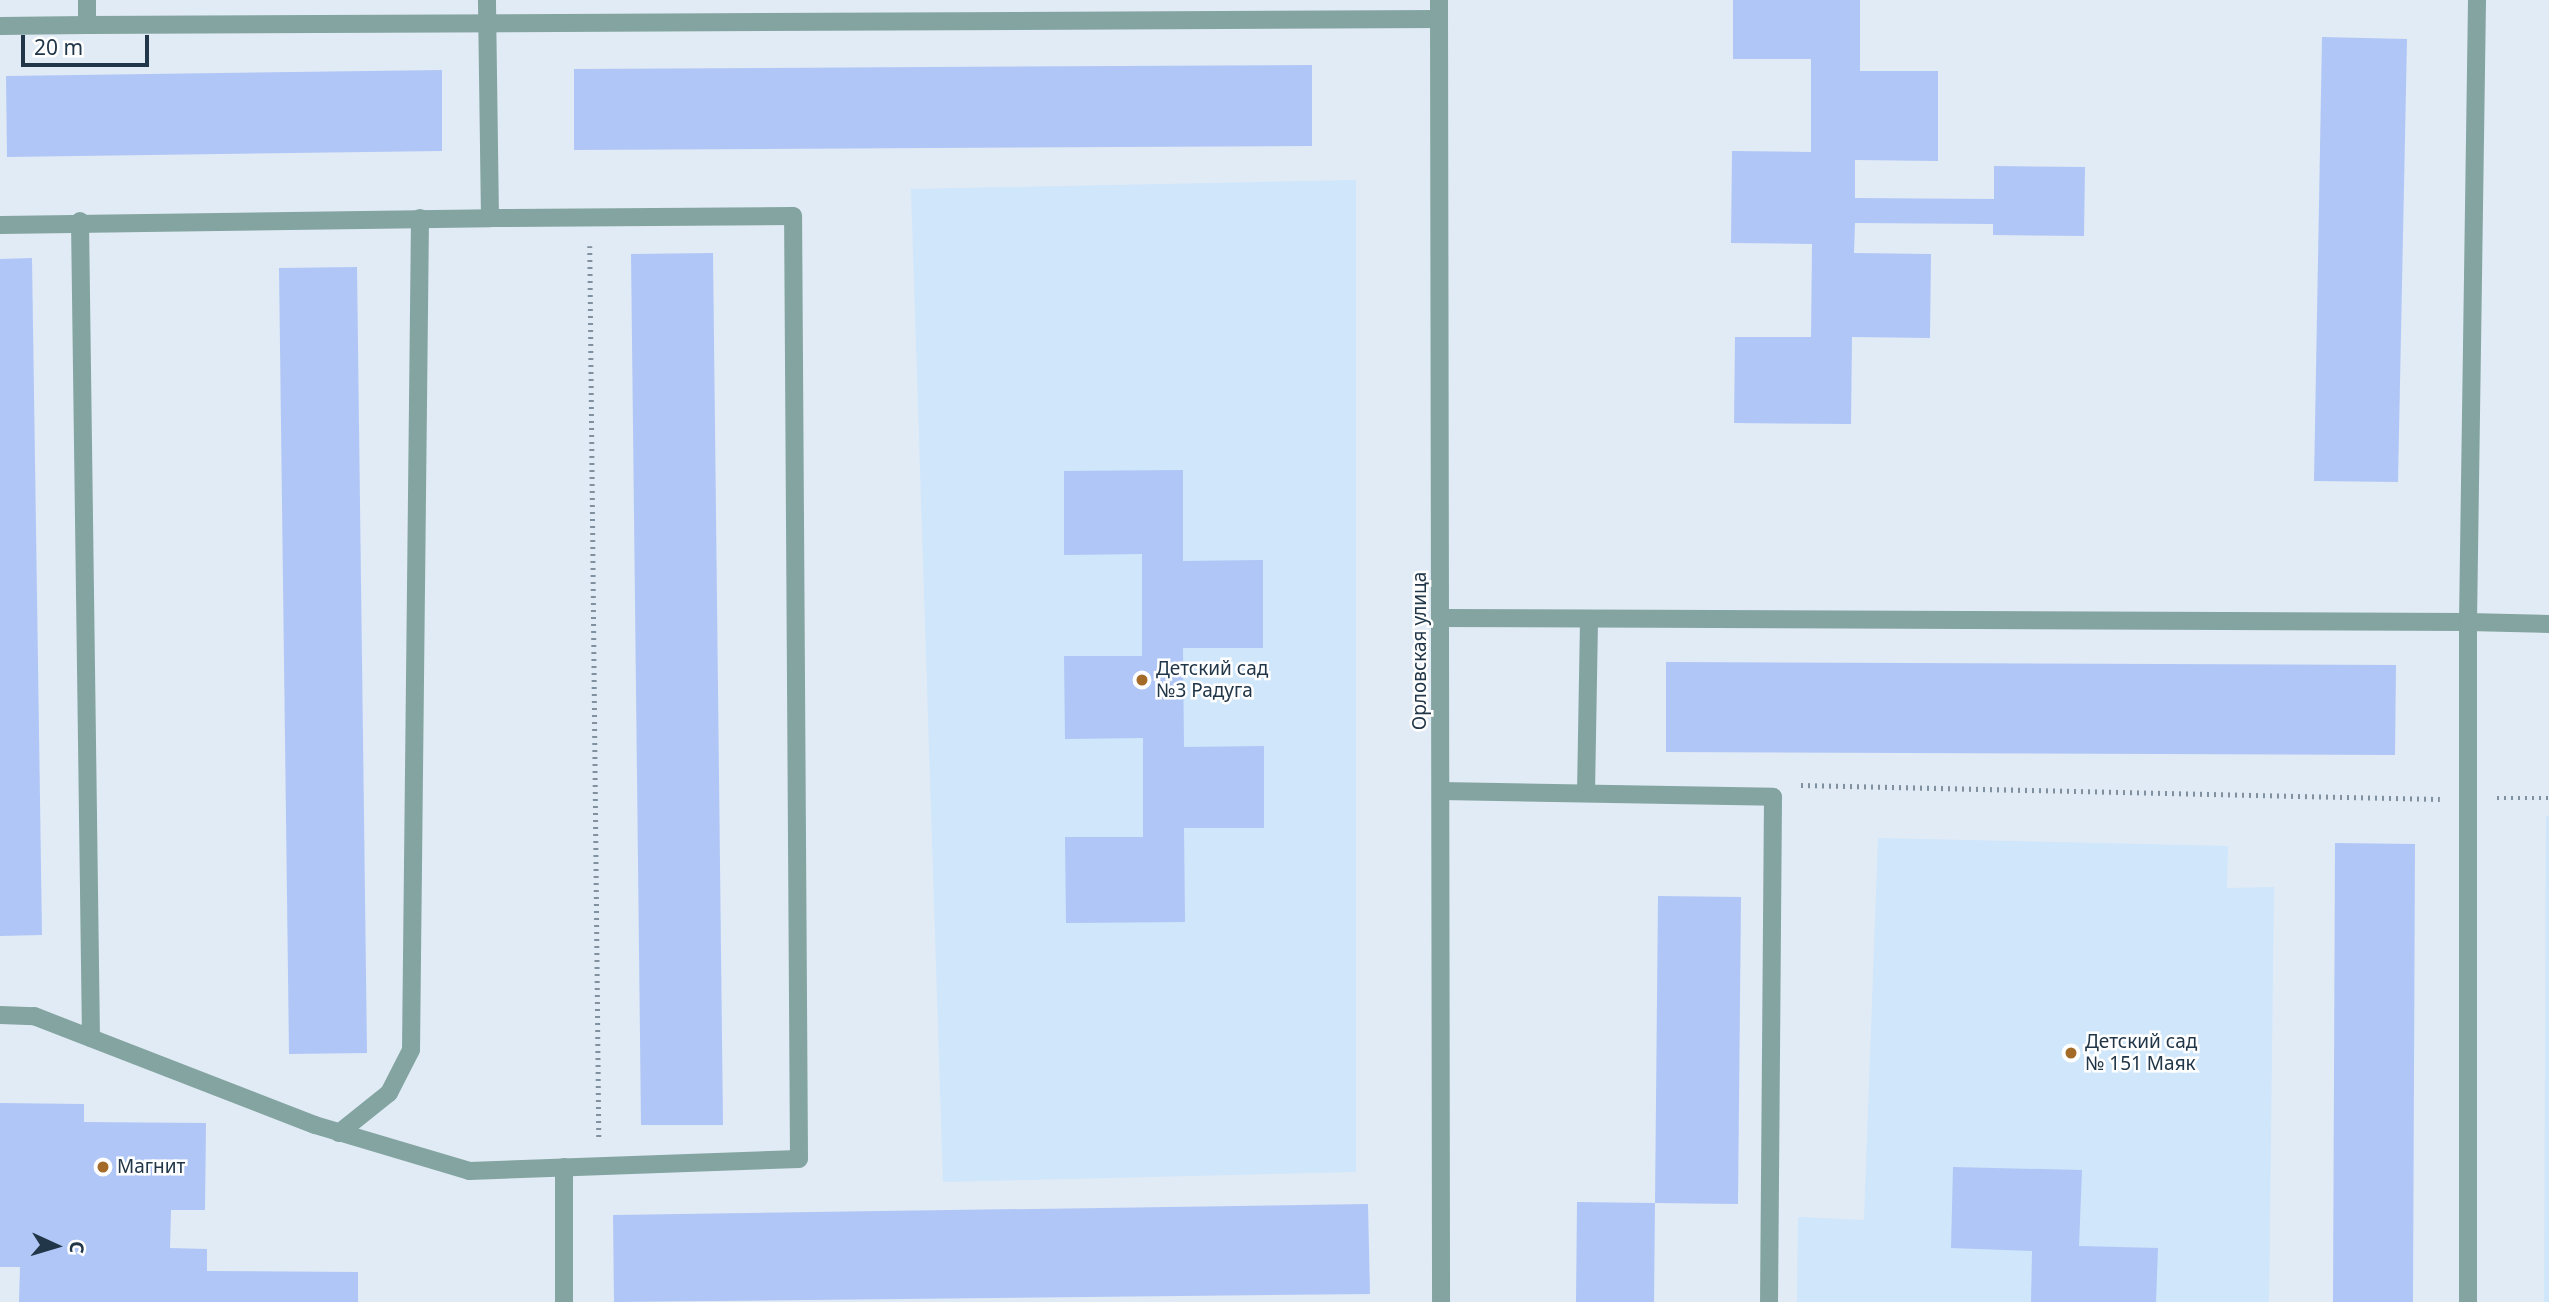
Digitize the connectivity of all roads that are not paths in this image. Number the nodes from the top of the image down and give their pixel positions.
1 (87, 0) edge
2 (487, 0) edge
3 (1439, 0) edge
4 (2477, 0) edge
5 (1439, 19) junction
6 (488, 23) junction
7 (87, 25) junction
8 (0, 26) edge
9 (420, 218) junction
10 (490, 218) junction
11 (80, 221) junction
12 (0, 225) edge
13 (1441, 618) junction
14 (1588, 619) junction
15 (2468, 622) junction
16 (2549, 624) edge
17 (1441, 791) junction
18 (1586, 793) junction
19 (0, 1015) edge
20 (91, 1038) junction
21 (339, 1133) junction
22 (564, 1167) junction
23 (564, 1302) edge
24 (1441, 1302) edge
25 (1769, 1302) edge
26 (2468, 1302) edge

1 - 7 street
2 - 6 street
3 - 5 street, Орловская улица
4 - 15 street
5 - 6 street
5 - 13 street, Орловская улица
6 - 7 street
6 - 10 street
7 - 8 street
9 - 10 street
9 - 11 street
9 - 21 street
10 - 22 street
11 - 12 street
11 - 20 street
13 - 14 street
13 - 17 street, Орловская улица
14 - 15 street
14 - 18 street
15 - 16 street
15 - 26 street
17 - 18 street
17 - 24 street, Орловская улица
18 - 25 street
19 - 20 street
20 - 21 street
21 - 22 street
22 - 23 street

